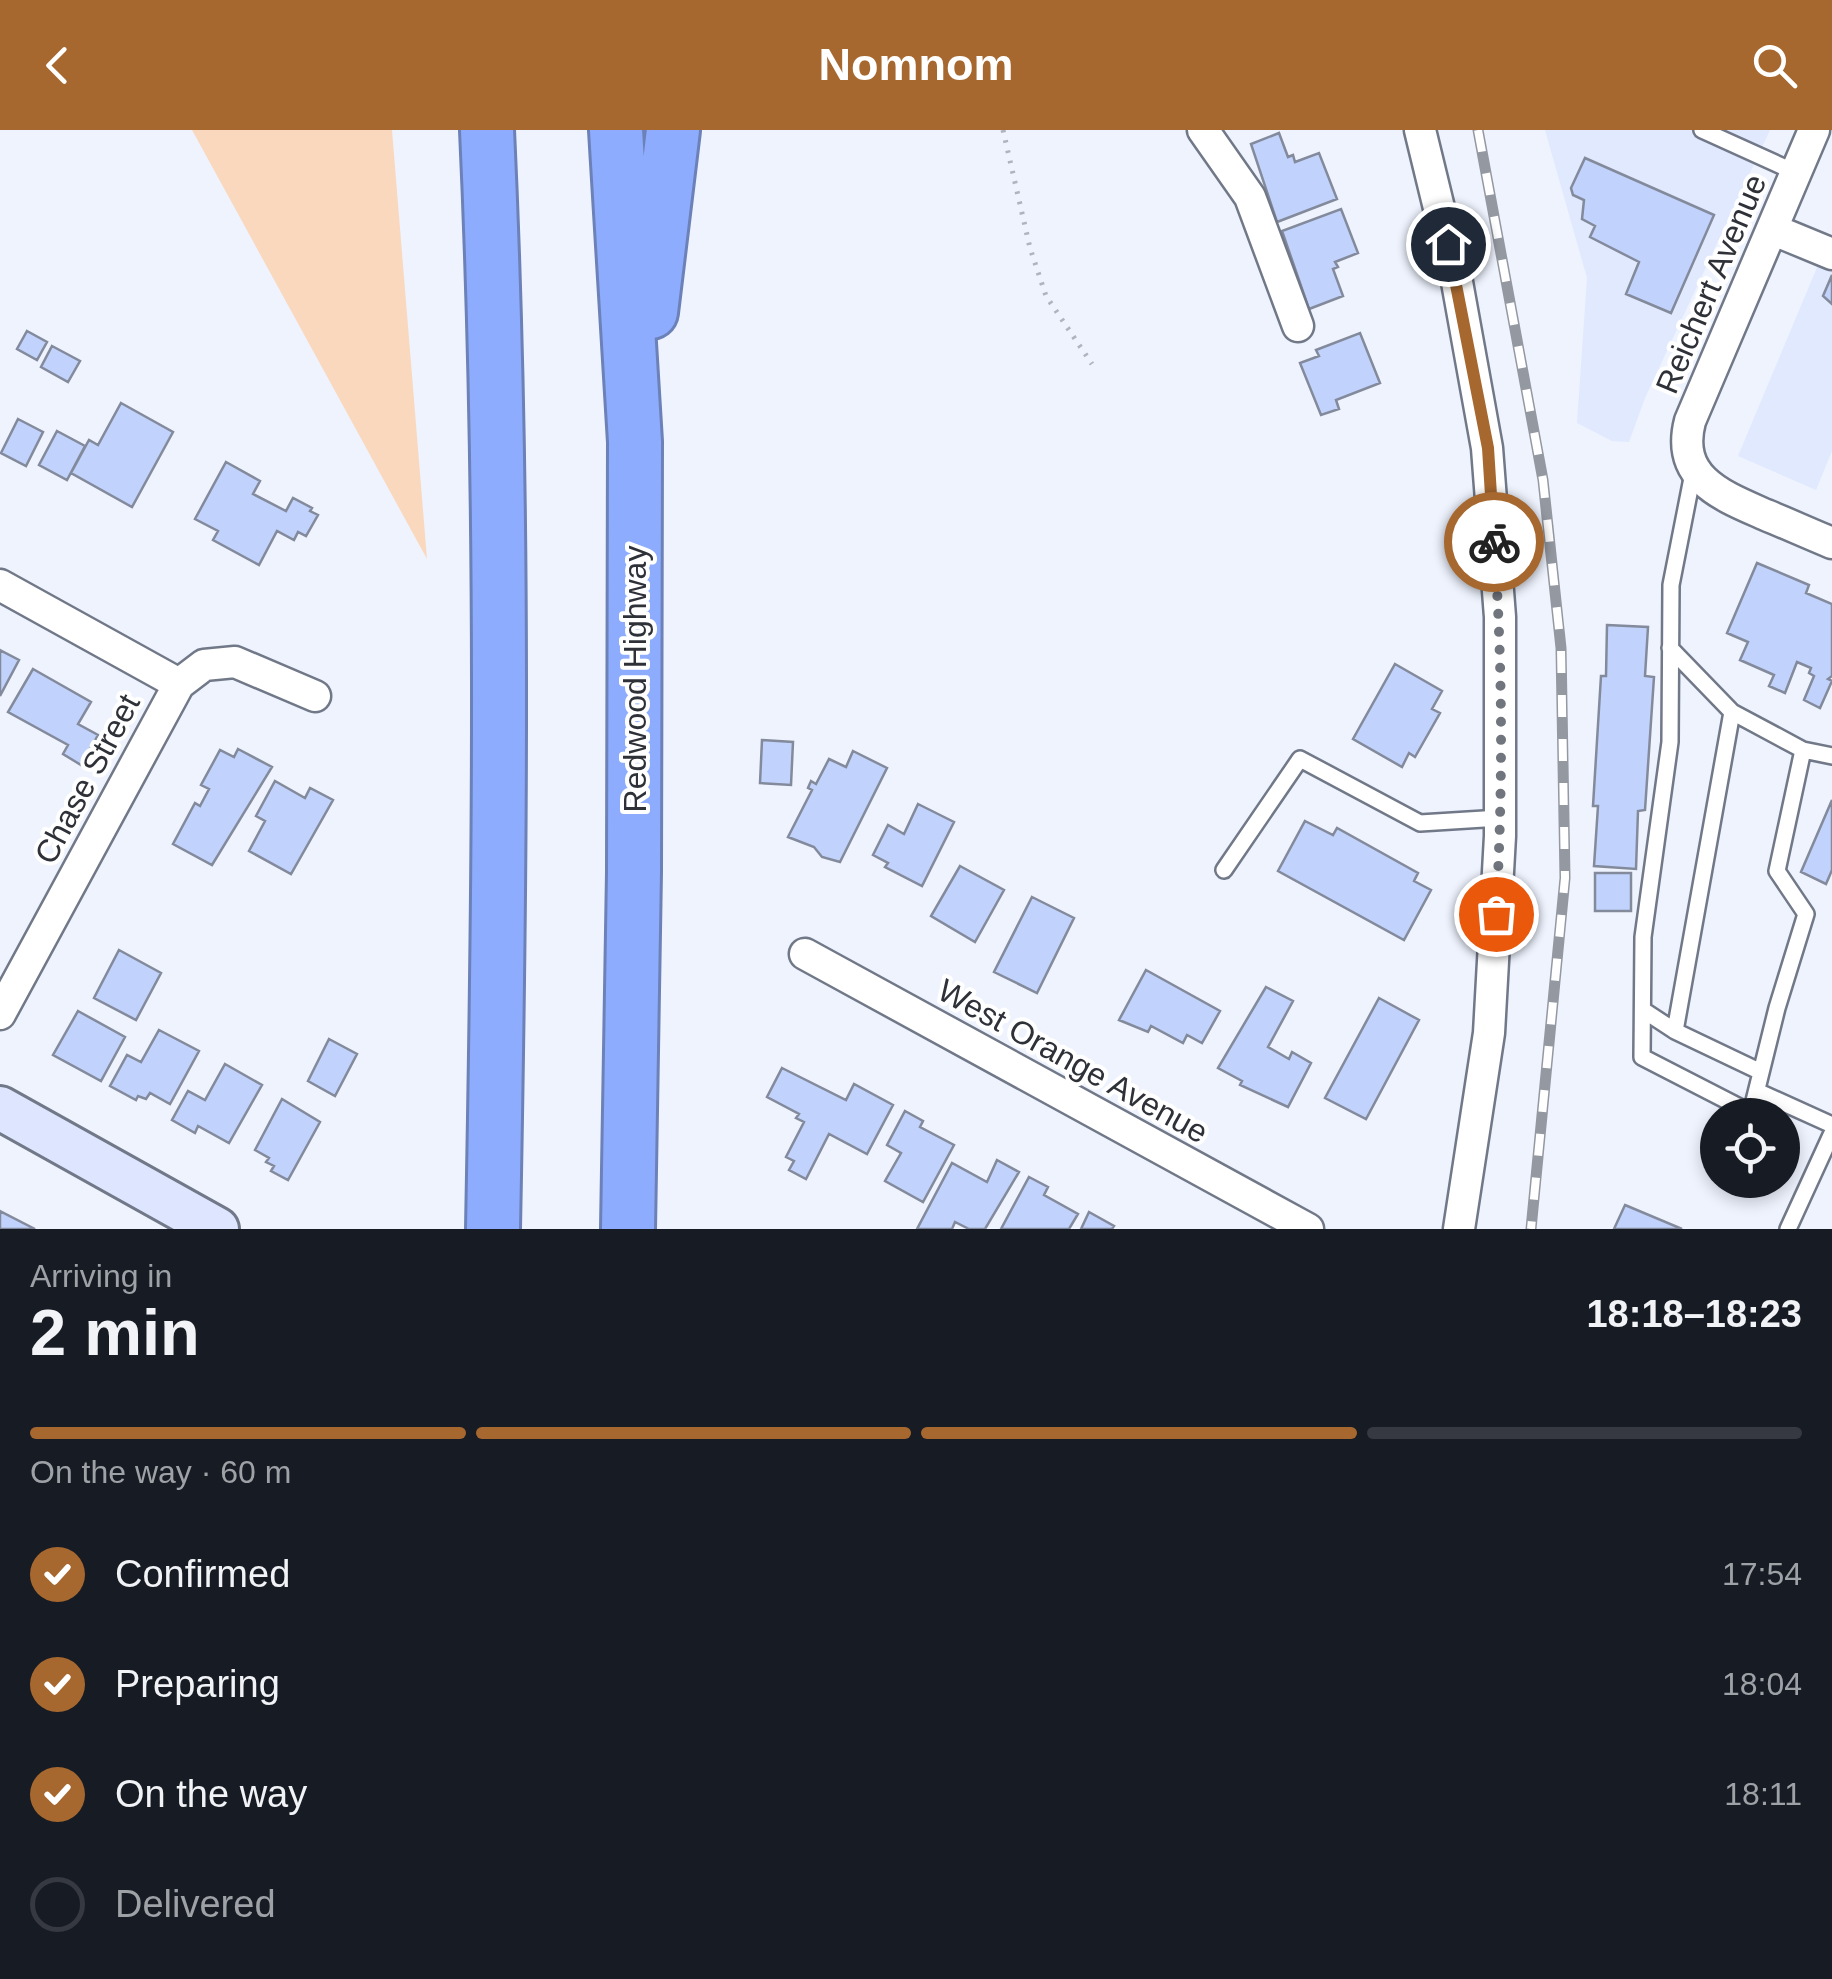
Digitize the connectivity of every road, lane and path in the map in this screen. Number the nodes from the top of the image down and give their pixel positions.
1 (451, 130) edge
2 (487, 130) edge
3 (616, 130) edge
4 (673, 130) edge
5 (1003, 130) edge
6 (1204, 130) edge
7 (1420, 130) edge
8 (1702, 130) edge
9 (1814, 130) edge
10 (1797, 173) junction
11 (1774, 230) junction
12 (1832, 254) edge
13 (494, 290) junction
14 (1298, 326) dead end
15 (1092, 364) dead end
16 (635, 442) junction
17 (1694, 468) junction
18 (1832, 543) edge
19 (0, 585) edge
20 (1670, 648) junction
21 (179, 684) junction
22 (315, 696) dead end
23 (1732, 712) junction
24 (1803, 750) junction
25 (1832, 756) edge
26 (1500, 818) junction
27 (1224, 870) dead end
28 (805, 954) dead end
29 (1643, 1010) junction
30 (0, 1014) edge
31 (1675, 1031) junction
32 (1762, 1072) junction
33 (1757, 1091) junction
34 (0, 1108) edge
35 (1832, 1129) edge
36 (217, 1229) edge
37 (493, 1229) edge
38 (628, 1229) edge
39 (1308, 1229) edge
40 (1459, 1229) edge
41 (1788, 1229) edge

1 - 13 highway
2 - 13 highway
3 - 16 highway, Redwood Highway
4 - 16 highway
5 - 15 path
6 - 14 street
7 - 26 street
8 - 10 lane
9 - 10 street, Reichert Avenue
10 - 11 street, Reichert Avenue
11 - 12 street
11 - 17 street, Reichert Avenue
13 - 37 highway
16 - 38 highway, Redwood Highway
17 - 18 street
17 - 20 lane
19 - 21 street
20 - 23 lane
20 - 29 lane
21 - 22 street
21 - 30 street, Chase Street
23 - 24 lane
23 - 31 lane
24 - 25 lane
24 - 32 lane
26 - 27 lane
26 - 40 street
28 - 39 street, West Orange Avenue
29 - 31 lane
29 - 33 lane
31 - 32 lane
32 - 33 lane
33 - 35 lane
34 - 36 street
35 - 41 lane

